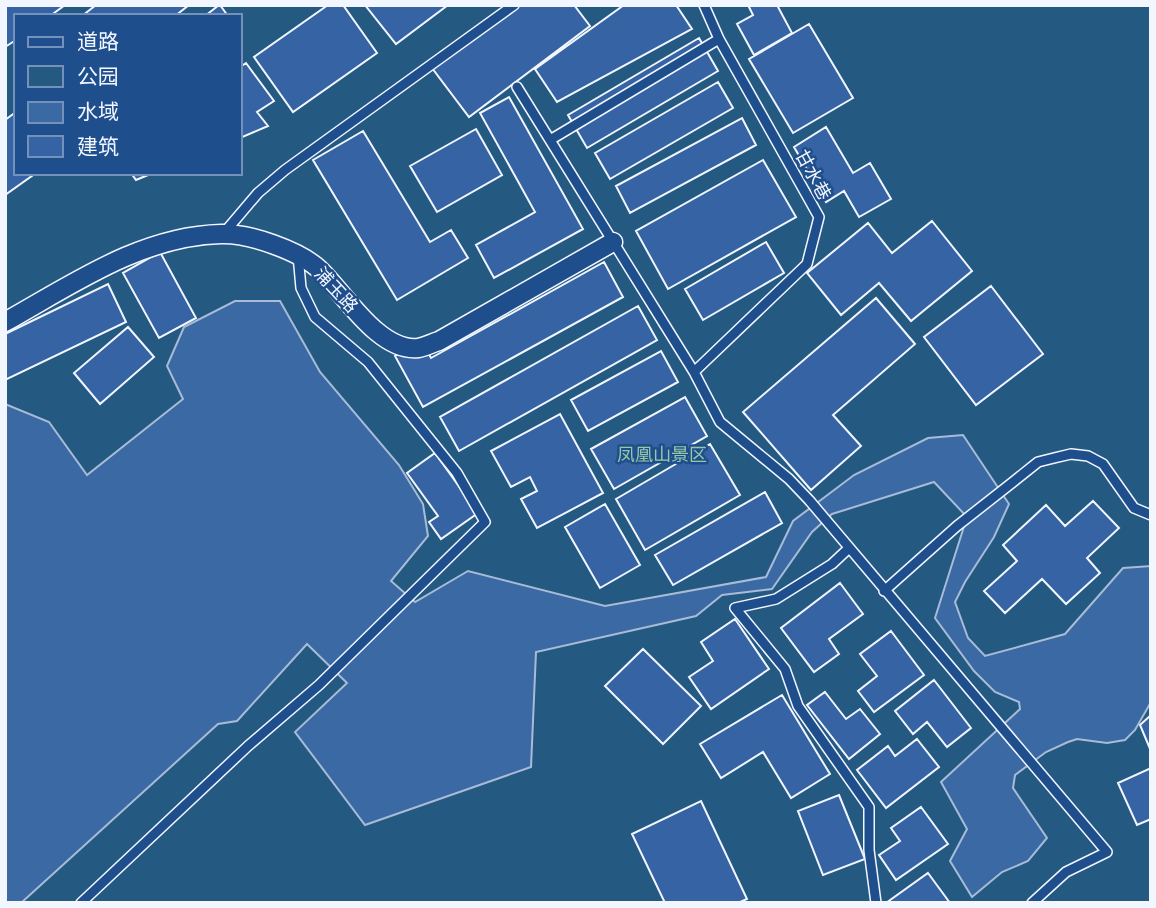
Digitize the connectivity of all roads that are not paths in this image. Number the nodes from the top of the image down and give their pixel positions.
1 (514, 5) edge
2 (704, 5) edge
3 (719, 39) junction
4 (517, 87) dead end
5 (550, 140) junction
6 (225, 233) junction
7 (613, 242) junction
8 (298, 256) junction
9 (5, 322) edge
10 (694, 372) junction
11 (1151, 515) edge
12 (848, 549) junction
13 (884, 591) junction
14 (81, 903) edge
15 (876, 903) edge
16 (1032, 903) edge

1 - 6 lane
2 - 3 lane, 甘水巷
3 - 5 lane
3 - 10 lane, 甘水巷
4 - 5 lane
5 - 7 lane
6 - 8 street, 浦玉路
6 - 9 street, 浦玉路
7 - 8 street, 浦玉路
7 - 10 lane
8 - 14 lane
10 - 12 lane
11 - 13 lane
12 - 13 lane
12 - 15 lane
13 - 16 lane

